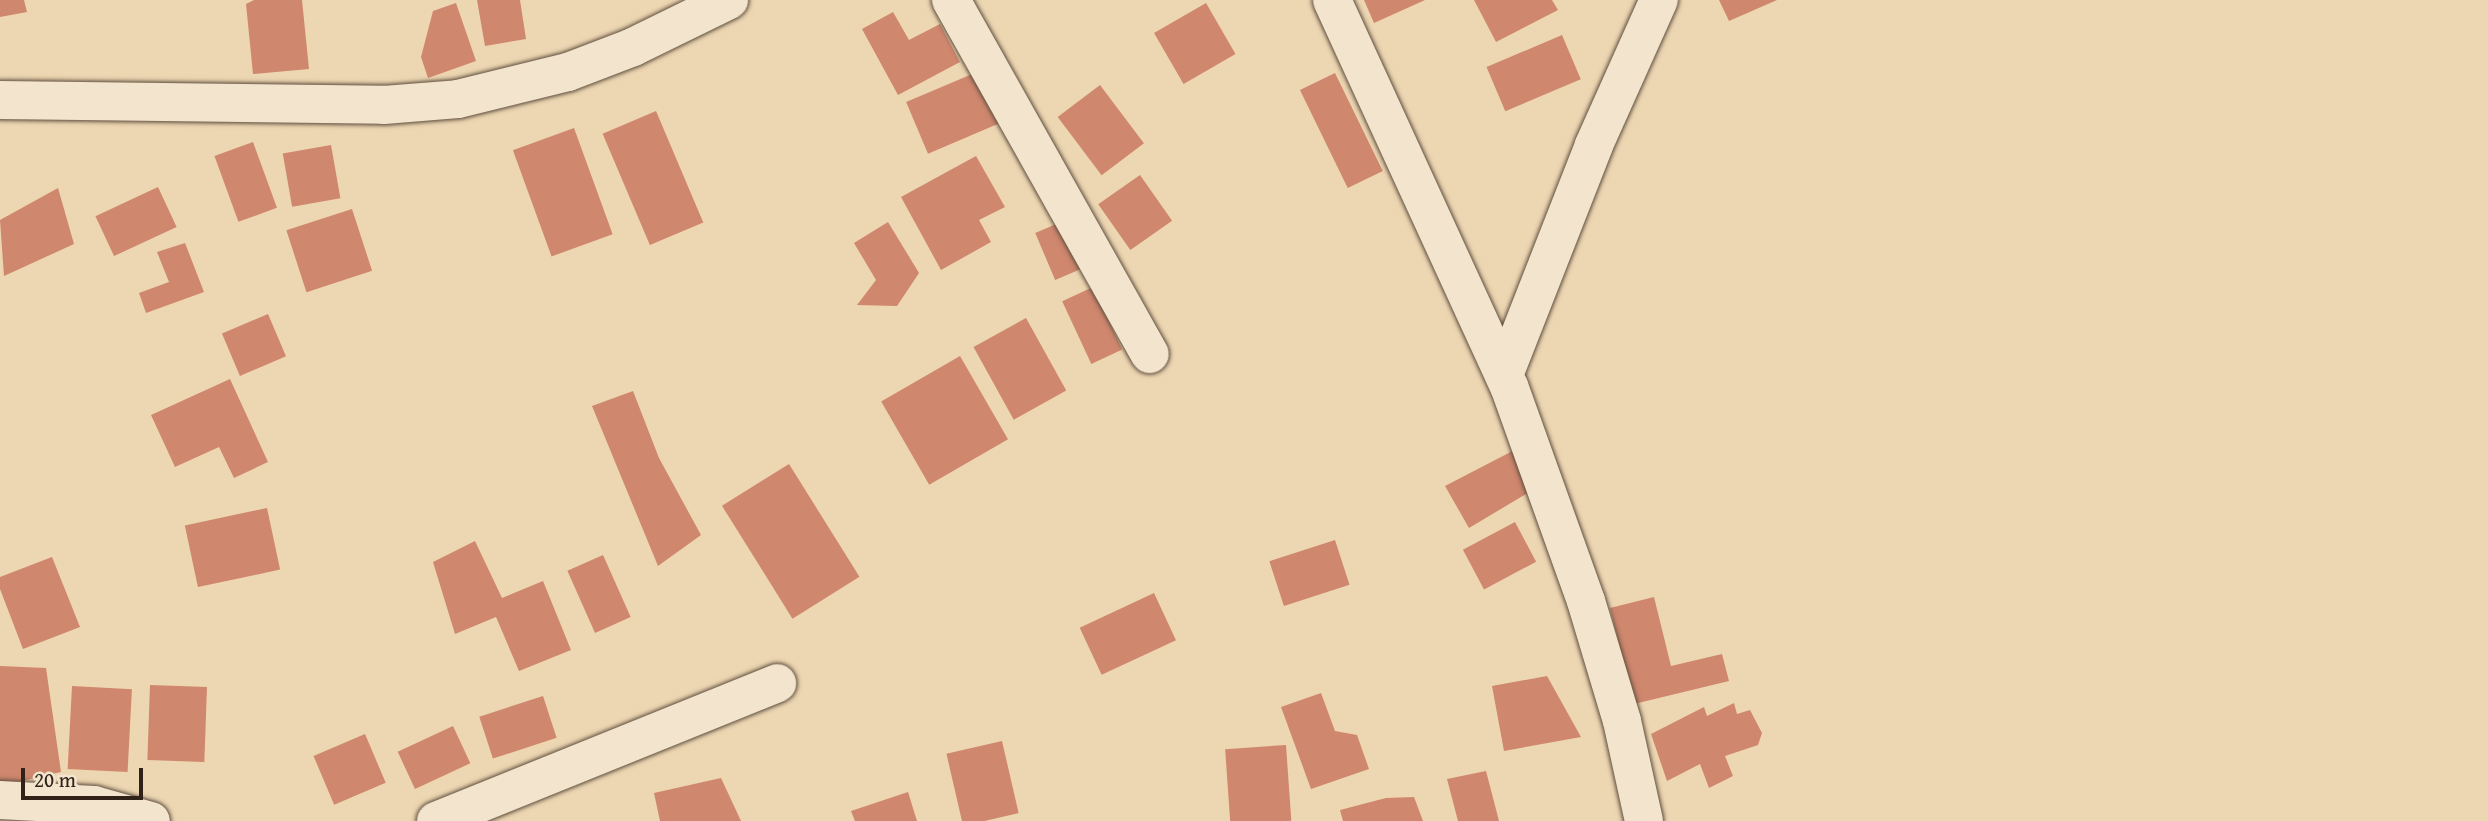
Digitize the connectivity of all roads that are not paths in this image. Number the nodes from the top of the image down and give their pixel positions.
1 (729, 0) edge
2 (951, 0) edge
3 (1332, 0) edge
4 (1659, 0) edge
5 (0, 100) edge
6 (1150, 354) dead end
7 (1504, 375) junction
8 (777, 683) dead end
9 (0, 800) edge
10 (151, 821) edge
11 (436, 821) edge
12 (1644, 821) edge

1 - 5 street
2 - 6 street
3 - 7 street
4 - 7 street
7 - 12 street
8 - 11 street
9 - 10 street

